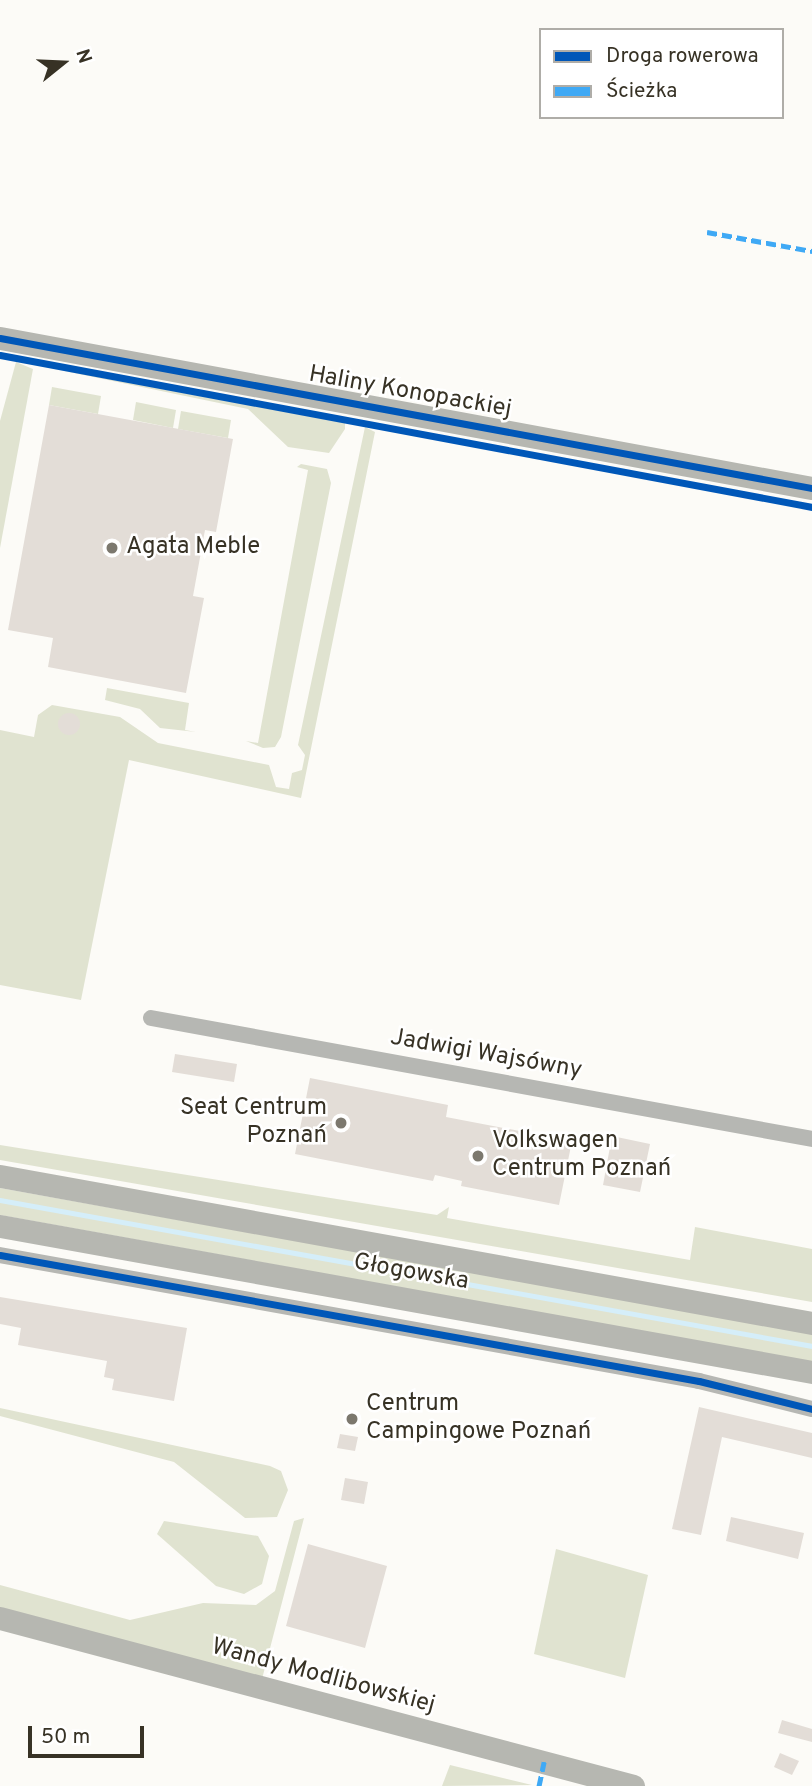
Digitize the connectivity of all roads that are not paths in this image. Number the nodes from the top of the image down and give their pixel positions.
1 (0, 338) edge
2 (812, 488) edge
3 (151, 1018) dead end
4 (812, 1139) edge
5 (0, 1176) edge
6 (0, 1226) edge
7 (0, 1255) edge
8 (812, 1323) edge
9 (812, 1372) edge
10 (812, 1409) edge
11 (0, 1618) edge
12 (633, 1786) edge

1 - 2 main road, Haliny Konopackiej
3 - 4 street, Jadwigi Wajsówny
5 - 8 main road, Głogowska
6 - 9 main road, Głogowska
7 - 10 street
11 - 12 main road, Wandy Modlibowskiej

